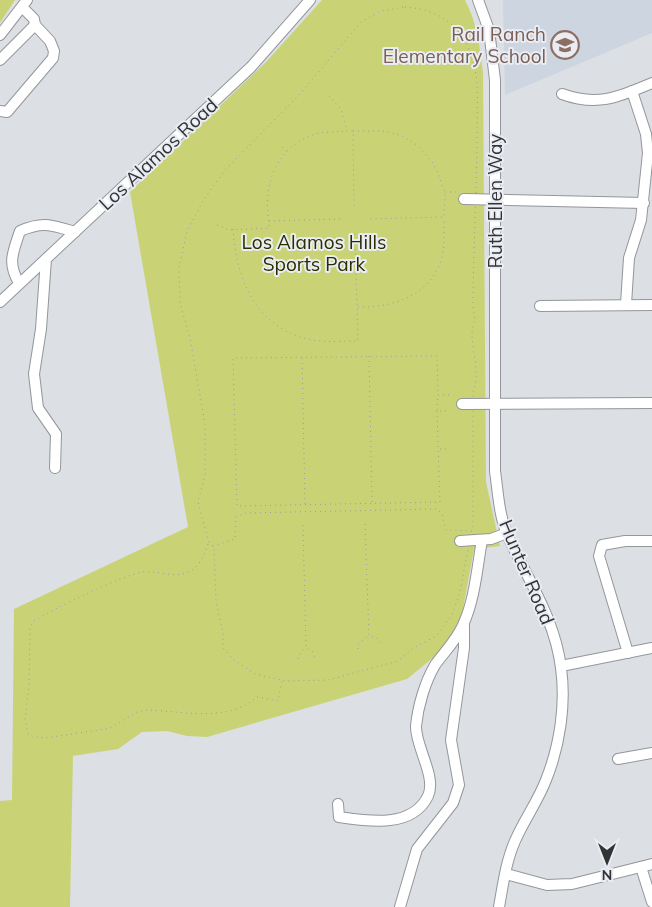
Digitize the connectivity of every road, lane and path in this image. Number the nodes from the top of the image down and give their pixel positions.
1 (310, 0) edge
2 (478, 0) edge
3 (24, 3) edge
4 (35, 25) junction
5 (0, 35) edge
6 (0, 60) edge
7 (652, 83) edge
8 (632, 91) junction
9 (562, 94) dead end
10 (329, 96) dead end
11 (0, 111) edge
12 (347, 131) junction
13 (352, 131) junction
14 (282, 147) dead end
15 (287, 152) junction
16 (444, 192) junction
17 (454, 192) dead end
18 (464, 199) dead end
19 (477, 199) junction
20 (495, 200) junction
21 (644, 203) junction
22 (354, 207) dead end
23 (444, 217) junction
24 (342, 219) dead end
25 (368, 219) dead end
26 (269, 221) junction
27 (217, 225) dead end
28 (233, 229) junction
29 (75, 232) junction
30 (355, 233) dead end
31 (46, 259) junction
32 (20, 283) junction
33 (0, 302) edge
34 (626, 304) junction
35 (652, 305) edge
36 (540, 306) dead end
37 (357, 307) junction
38 (369, 356) junction
39 (302, 357) junction
40 (438, 395) junction
41 (449, 395) dead end
42 (652, 403) edge
43 (462, 404) dead end
44 (473, 404) junction
45 (496, 404) junction
46 (437, 411) junction
47 (450, 411) dead end
48 (439, 449) junction
49 (449, 449) dead end
50 (55, 468) dead end
51 (372, 503) junction
52 (305, 505) junction
53 (366, 524) dead end
54 (303, 525) dead end
55 (507, 533) junction
56 (467, 537) junction
57 (482, 540) junction
58 (652, 541) edge
59 (208, 543) junction
60 (212, 546) junction
61 (464, 623) junction
62 (368, 636) junction
63 (381, 643) dead end
64 (306, 648) junction
65 (652, 648) edge
66 (358, 649) dead end
67 (628, 653) junction
68 (315, 658) dead end
69 (298, 659) dead end
70 (561, 666) junction
71 (282, 680) junction
72 (652, 753) edge
73 (618, 759) dead end
74 (338, 804) dead end
75 (652, 864) edge
76 (641, 867) junction
77 (506, 874) junction
78 (652, 902) edge
79 (400, 907) edge
80 (499, 907) edge

1 - 29 street, Los Alamos Road
2 - 20 street, Ruth Ellen Way
3 - 4 street
3 - 5 street
4 - 6 street
4 - 11 street
7 - 8 street
8 - 9 street
8 - 21 street
10 - 12 path
12 - 13 path
12 - 15 path
13 - 16 path
13 - 22 path
14 - 15 path
15 - 26 path
16 - 17 path
16 - 23 path
18 - 19 street
19 - 20 street
19 - 44 path
19 - 59 path
20 - 21 street
20 - 45 street, Ruth Ellen Way
21 - 34 street
23 - 25 path
23 - 37 path
24 - 26 path
26 - 28 path
27 - 28 path
28 - 37 path
29 - 31 street, Los Alamos Road
29 - 32 street
30 - 37 path
31 - 32 street, Los Alamos Road
31 - 50 street
32 - 33 street, Los Alamos Road
34 - 35 street
34 - 36 street
38 - 39 path
38 - 40 path
38 - 51 path
39 - 52 path
39 - 52 path
40 - 41 path
40 - 46 path
42 - 45 street
43 - 44 street
44 - 45 street
44 - 56 path
45 - 55 street, Hunter Road
46 - 47 path
46 - 48 path
48 - 49 path
48 - 51 path
51 - 52 path
53 - 62 path
54 - 64 path
55 - 57 street
55 - 70 street, Hunter Road
56 - 57 street
56 - 60 path
56 - 71 path
57 - 61 street
58 - 67 street
59 - 60 path
59 - 71 path
60 - 71 path
61 - 74 street
61 - 79 street
62 - 63 path
62 - 66 path
64 - 68 path
64 - 69 path
65 - 67 street
67 - 70 street
70 - 77 street, Hunter Road
72 - 73 street
75 - 76 street
76 - 77 street
76 - 78 street
77 - 80 street, Hunter Road

